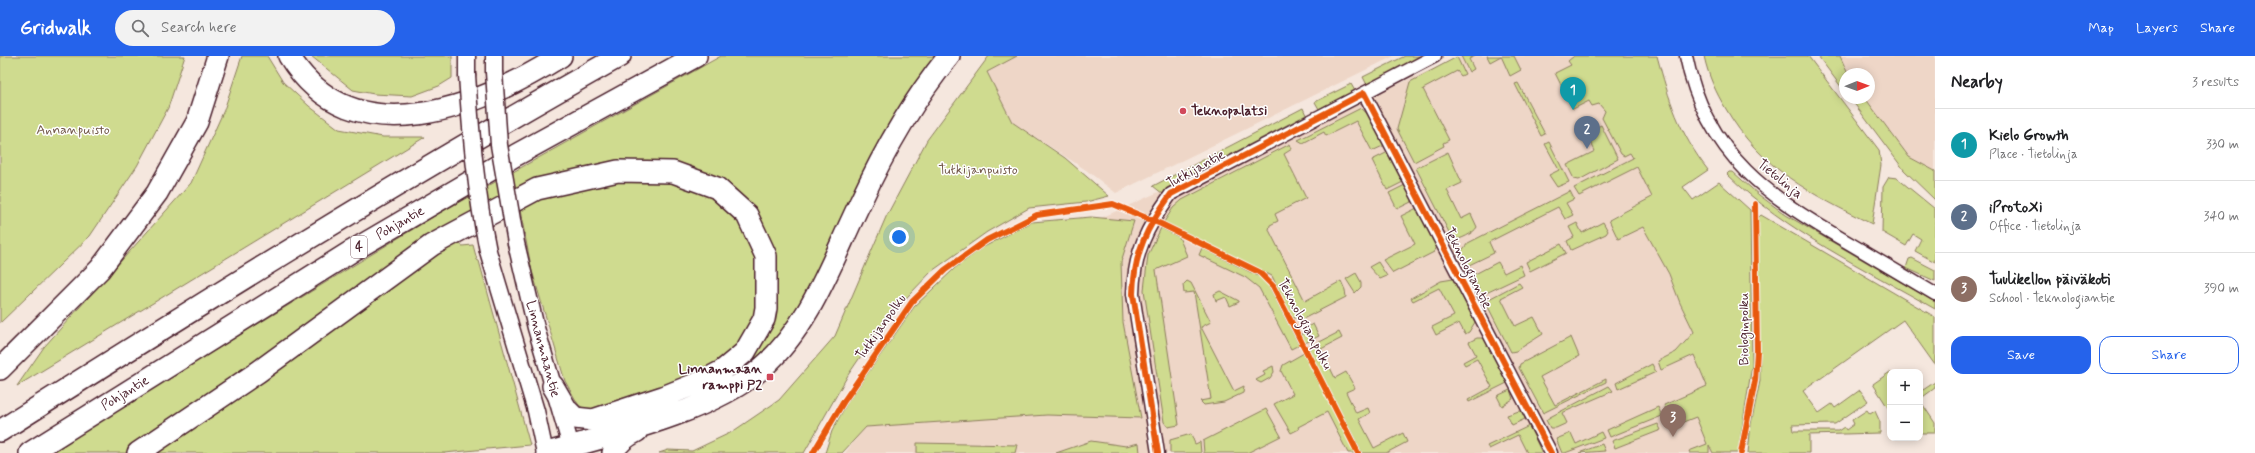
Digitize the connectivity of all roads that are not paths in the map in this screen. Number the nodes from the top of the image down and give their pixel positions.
1 (218, 56) edge
2 (289, 56) edge
3 (467, 56) edge
4 (494, 56) edge
5 (561, 56) edge
6 (620, 56) edge
7 (696, 56) edge
8 (949, 56) edge
9 (1435, 56) edge
10 (1686, 56) edge
11 (1364, 93) junction
12 (1908, 279) junction
13 (1935, 284) edge
14 (1935, 294) edge
15 (0, 370) edge
16 (552, 386) junction
17 (658, 420) junction
18 (0, 431) edge
19 (572, 450) edge
20 (30, 453) edge
21 (138, 453) edge
22 (546, 453) edge
23 (612, 453) edge
24 (1158, 453) edge
25 (1550, 453) edge

1 - 15 highway
2 - 5 highway
3 - 22 main road, Linnanmaantie, bridge
4 - 16 main road, Linnanmaantie, bridge
6 - 18 highway, 4
7 - 20 highway, Pohjantie / 4
8 - 17 highway
9 - 11 street, Tutkijantie
10 - 12 street, Tietolinja
11 - 24 street, Tutkijantie
11 - 25 street, Teknologiantie
12 - 13 street, Tietolinja
12 - 14 street, Tietolinja
16 - 19 main road, Linnanmaantie
16 - 21 highway
17 - 19 highway
17 - 23 highway
19 - 22 highway

